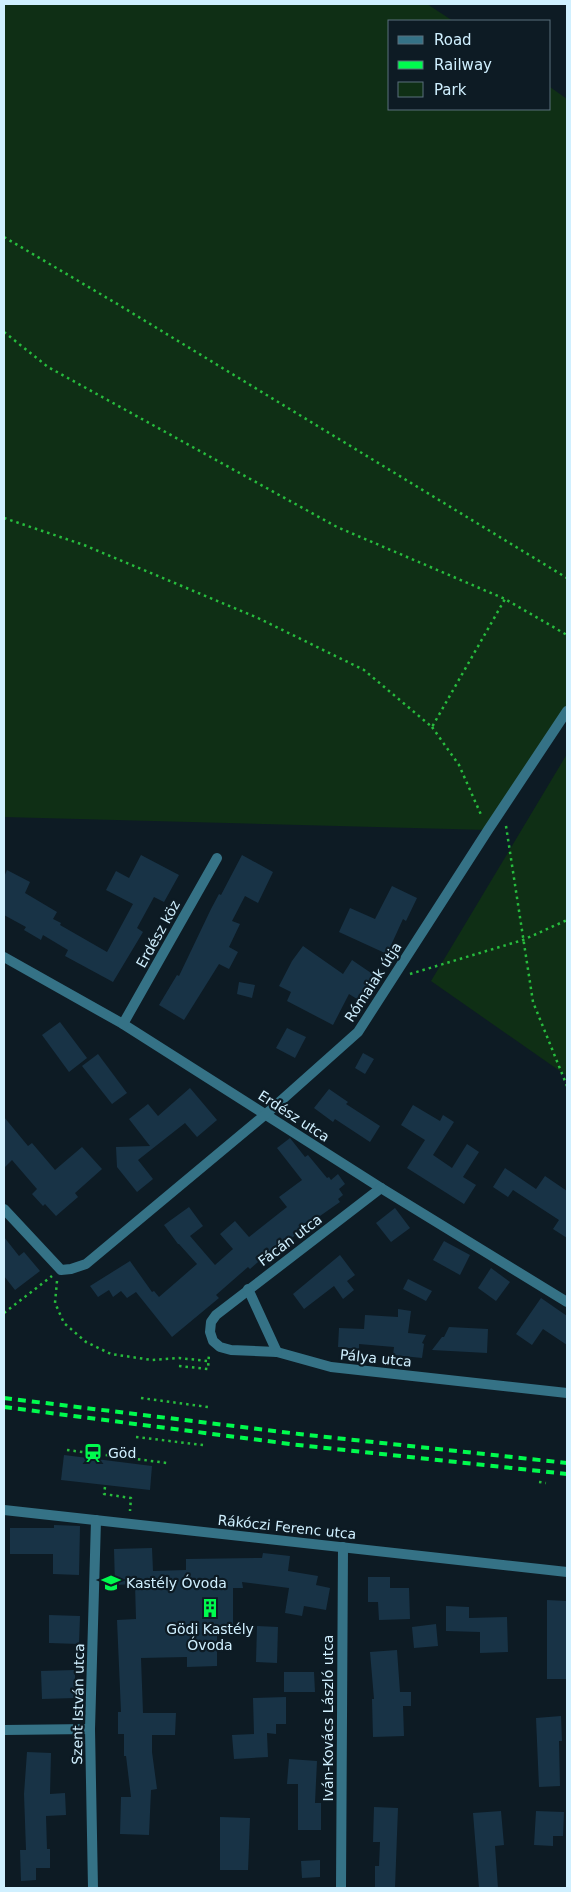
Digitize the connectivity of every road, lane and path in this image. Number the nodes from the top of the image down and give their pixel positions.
1 (4, 237) edge
2 (4, 332) edge
3 (4, 518) edge
4 (567, 578) edge
5 (505, 599) junction
6 (567, 636) edge
7 (567, 711) edge
8 (432, 727) junction
9 (503, 808) junction
10 (488, 830) junction
11 (216, 858) dead end
12 (567, 920) edge
13 (523, 940) junction
14 (4, 957) edge
15 (392, 980) junction
16 (123, 1024) junction
17 (567, 1086) edge
18 (266, 1114) junction
19 (381, 1188) junction
20 (4, 1209) edge
21 (66, 1269) junction
22 (248, 1289) junction
23 (567, 1302) edge
24 (4, 1313) edge
25 (216, 1315) joint
26 (277, 1352) junction
27 (208, 1361) dead end
28 (179, 1366) dead end
29 (208, 1369) dead end
30 (567, 1393) edge
31 (141, 1398) dead end
32 (208, 1407) dead end
33 (136, 1436) dead end
34 (203, 1445) dead end
35 (67, 1450) dead end
36 (166, 1463) dead end
37 (539, 1482) dead end
38 (546, 1483) dead end
39 (105, 1487) dead end
40 (4, 1510) edge
41 (96, 1520) junction
42 (128, 1524) junction
43 (343, 1547) junction
44 (567, 1572) edge
45 (90, 1729) junction
46 (4, 1730) edge
47 (93, 1888) edge
48 (341, 1888) edge

1 - 4 path
2 - 5 path
3 - 8 path
5 - 6 path
5 - 8 path
7 - 9 street, Rómaiak útja
8 - 10 path
9 - 10 street, Rómaiak útja
9 - 13 path
10 - 15 street, Rómaiak útja
11 - 16 street, Erdész köz
12 - 13 path
13 - 15 path
13 - 17 path
14 - 16 street, Erdész utca
15 - 18 street, Rómaiak útja
16 - 18 street, Erdész utca
18 - 19 street, Erdész utca
18 - 21 street, Rómaiak útja
19 - 22 street, Fácán utca
19 - 23 street, Erdész utca
20 - 21 street
21 - 24 path
21 - 27 path
22 - 25 street, Fácán utca
22 - 26 street
25 - 26 street, Pálya utca
26 - 30 street, Pálya utca
28 - 29 path
31 - 32 path
33 - 34 path
35 - 36 path
37 - 38 path
39 - 42 path
40 - 41 street, Rákóczi Ferenc utca
41 - 42 street, Rákóczi Ferenc utca
41 - 45 street, Szent István utca
42 - 43 street, Rákóczi Ferenc utca
43 - 44 street, Rákóczi Ferenc utca
43 - 48 street, Iván-Kovács László utca
45 - 46 street
45 - 47 street, Szent István utca

